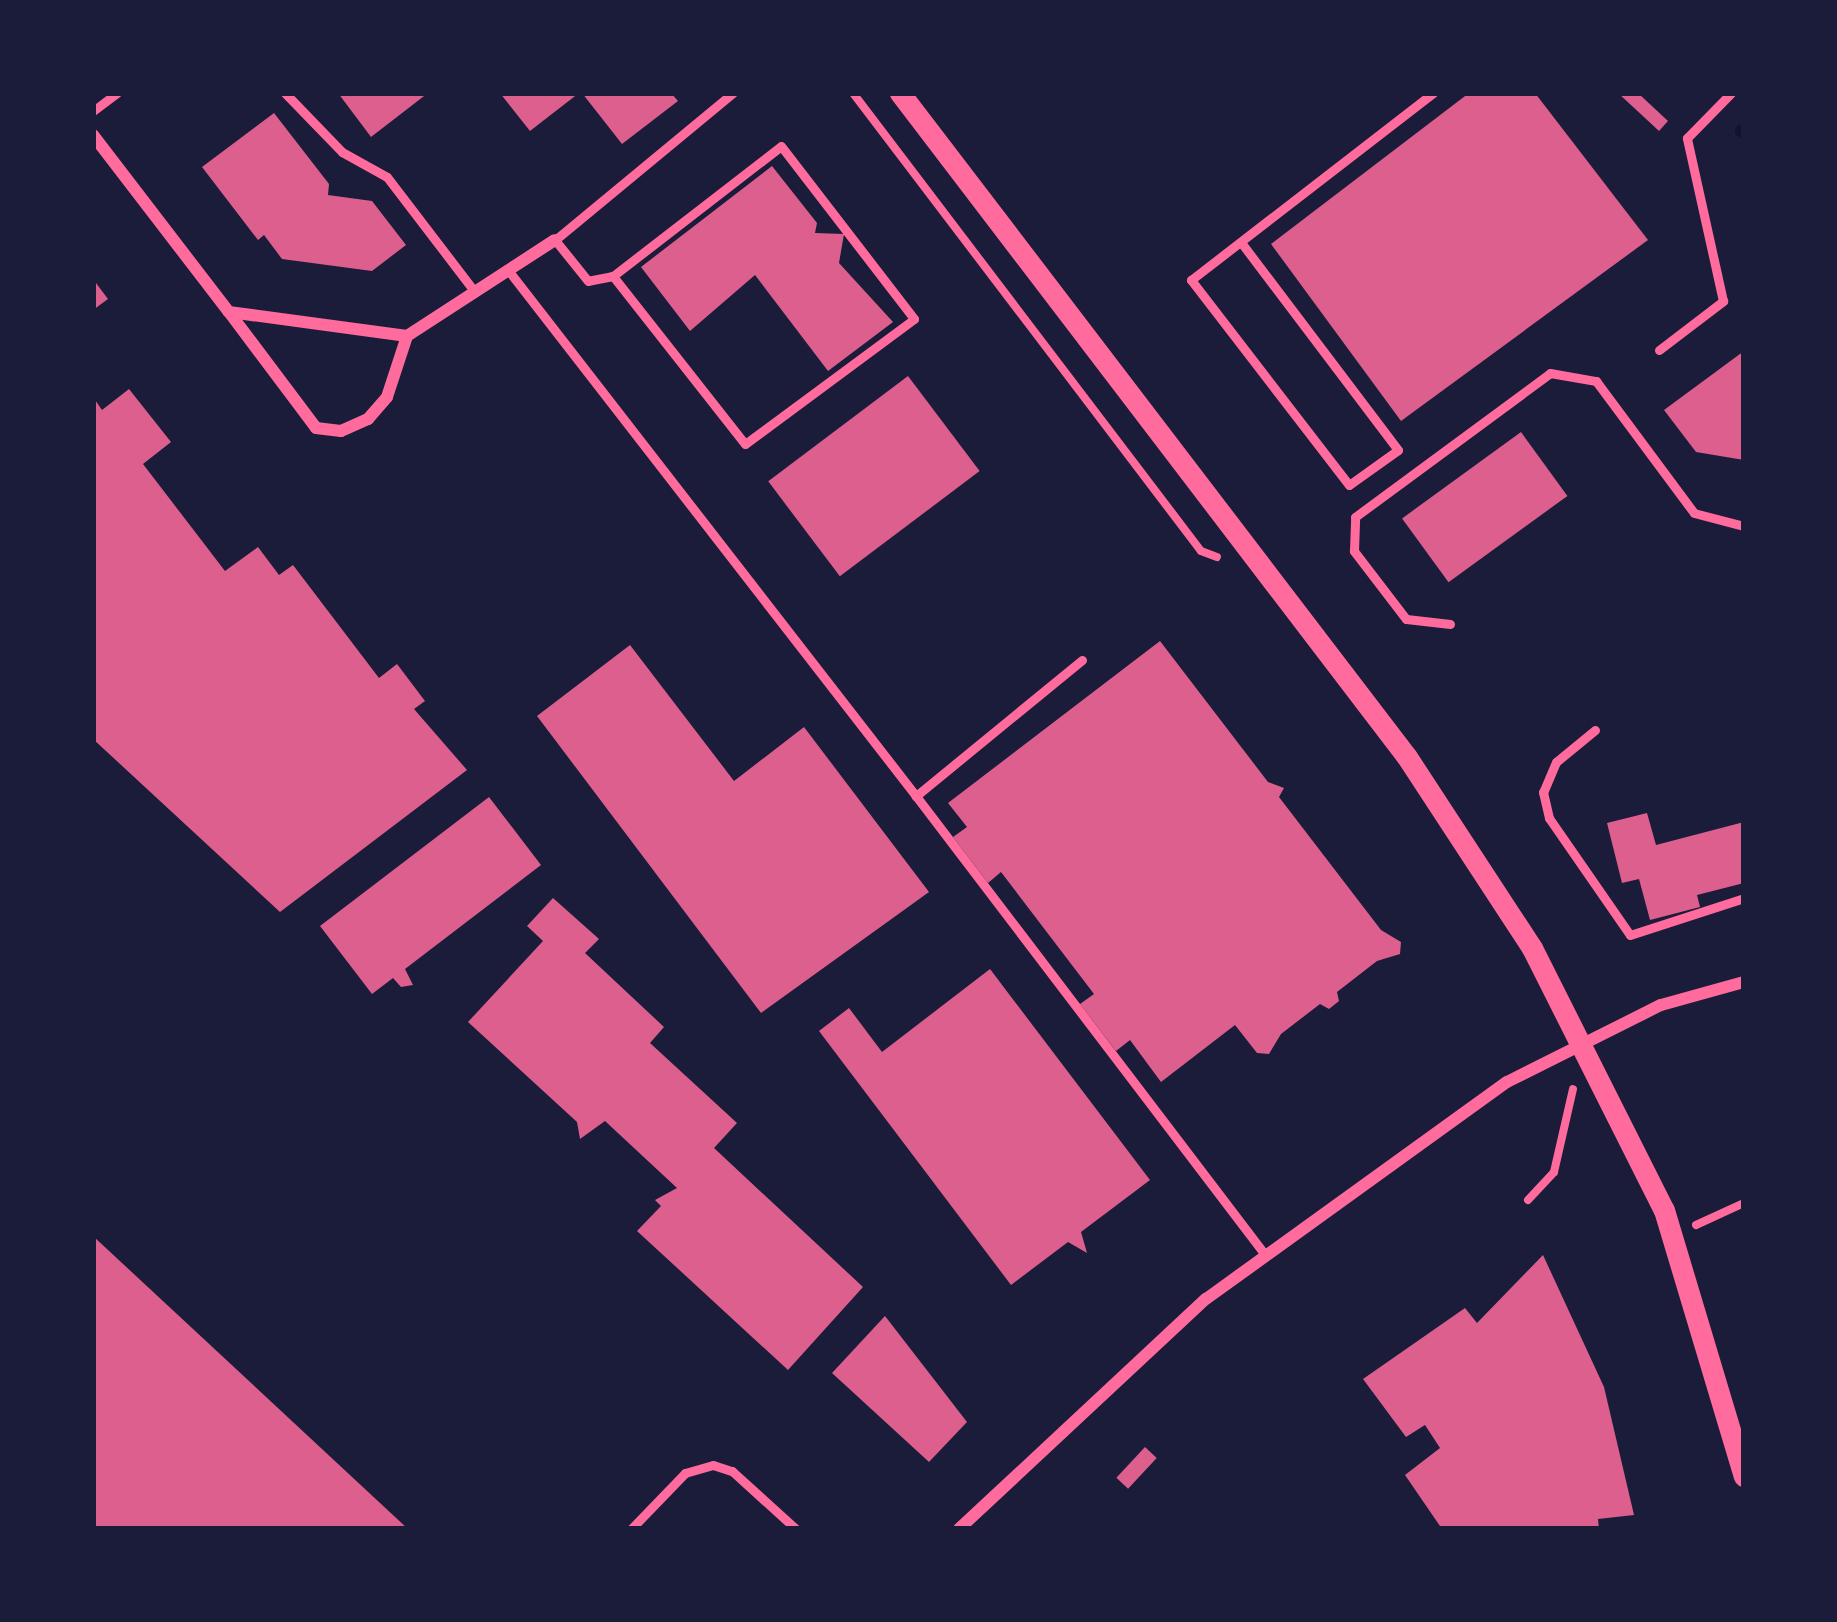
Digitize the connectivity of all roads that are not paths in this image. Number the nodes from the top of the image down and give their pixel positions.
1 (118, 93) edge
2 (285, 93) edge
3 (733, 93) edge
4 (900, 93) edge
5 (1433, 93) edge
6 (1731, 93) edge
7 (93, 112) edge
8 (93, 135) edge
9 (555, 239) junction
10 (1244, 245) junction
11 (508, 270) junction
12 (613, 275) junction
13 (475, 292) junction
14 (229, 312) junction
15 (407, 336) junction
16 (1659, 350) dead end
17 (1744, 526) edge
18 (1450, 623) dead end
19 (1082, 660) dead end
20 (1594, 730) dead end
21 (916, 796) junction
22 (1744, 898) edge
23 (1744, 982) edge
24 (1583, 1041) junction
25 (1266, 1256) junction
26 (1744, 1476) edge
27 (631, 1529) edge
28 (796, 1529) edge
29 (959, 1529) edge

1 - 7 lane
2 - 13 lane
3 - 9 lane
4 - 24 street
5 - 10 lane
6 - 16 lane
8 - 14 street
9 - 11 street
9 - 12 lane
10 - 10 lane
11 - 13 street
11 - 21 lane
12 - 12 lane
13 - 15 street
14 - 15 street
14 - 15 street
17 - 18 lane
19 - 21 lane
20 - 22 lane
21 - 25 lane
23 - 24 street
24 - 25 street
24 - 26 street
25 - 29 street
27 - 28 lane

